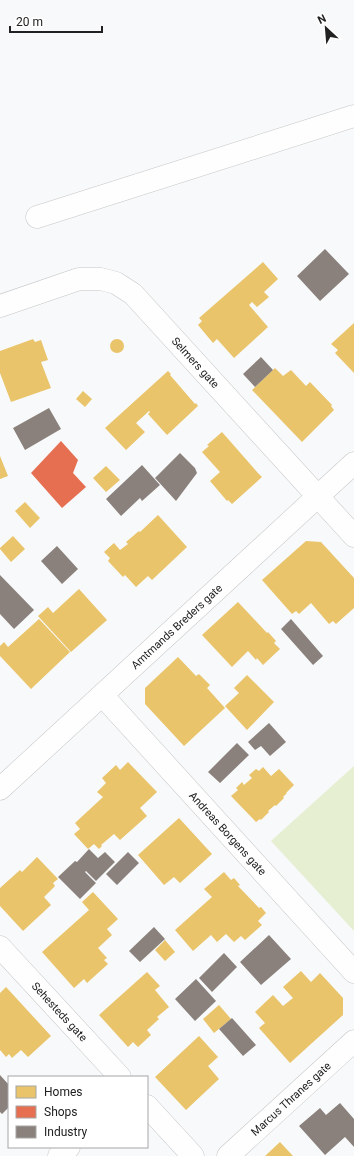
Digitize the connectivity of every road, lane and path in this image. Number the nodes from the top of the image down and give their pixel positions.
1 (354, 116) edge
2 (37, 217) dead end
3 (0, 306) edge
4 (354, 463) edge
5 (318, 496) junction
6 (354, 536) edge
7 (102, 695) junction
8 (0, 789) edge
9 (0, 947) edge
10 (354, 972) edge
11 (354, 1041) edge
12 (119, 1076) edge
13 (148, 1107) edge
14 (68, 1148) edge
15 (59, 1156) edge
16 (193, 1156) edge
17 (228, 1156) edge

1 - 2 street
3 - 5 street, Selmers gate
4 - 5 street, Amtmands Breders gate
5 - 6 street, Selmers gate
5 - 7 street, Amtmands Breders gate
7 - 8 street, Amtmands Breders gate
7 - 10 street, Andreas Borgens gate
9 - 12 street, Sehesteds gate
11 - 17 street, Marcus Thranes gate
13 - 16 street
14 - 15 street

